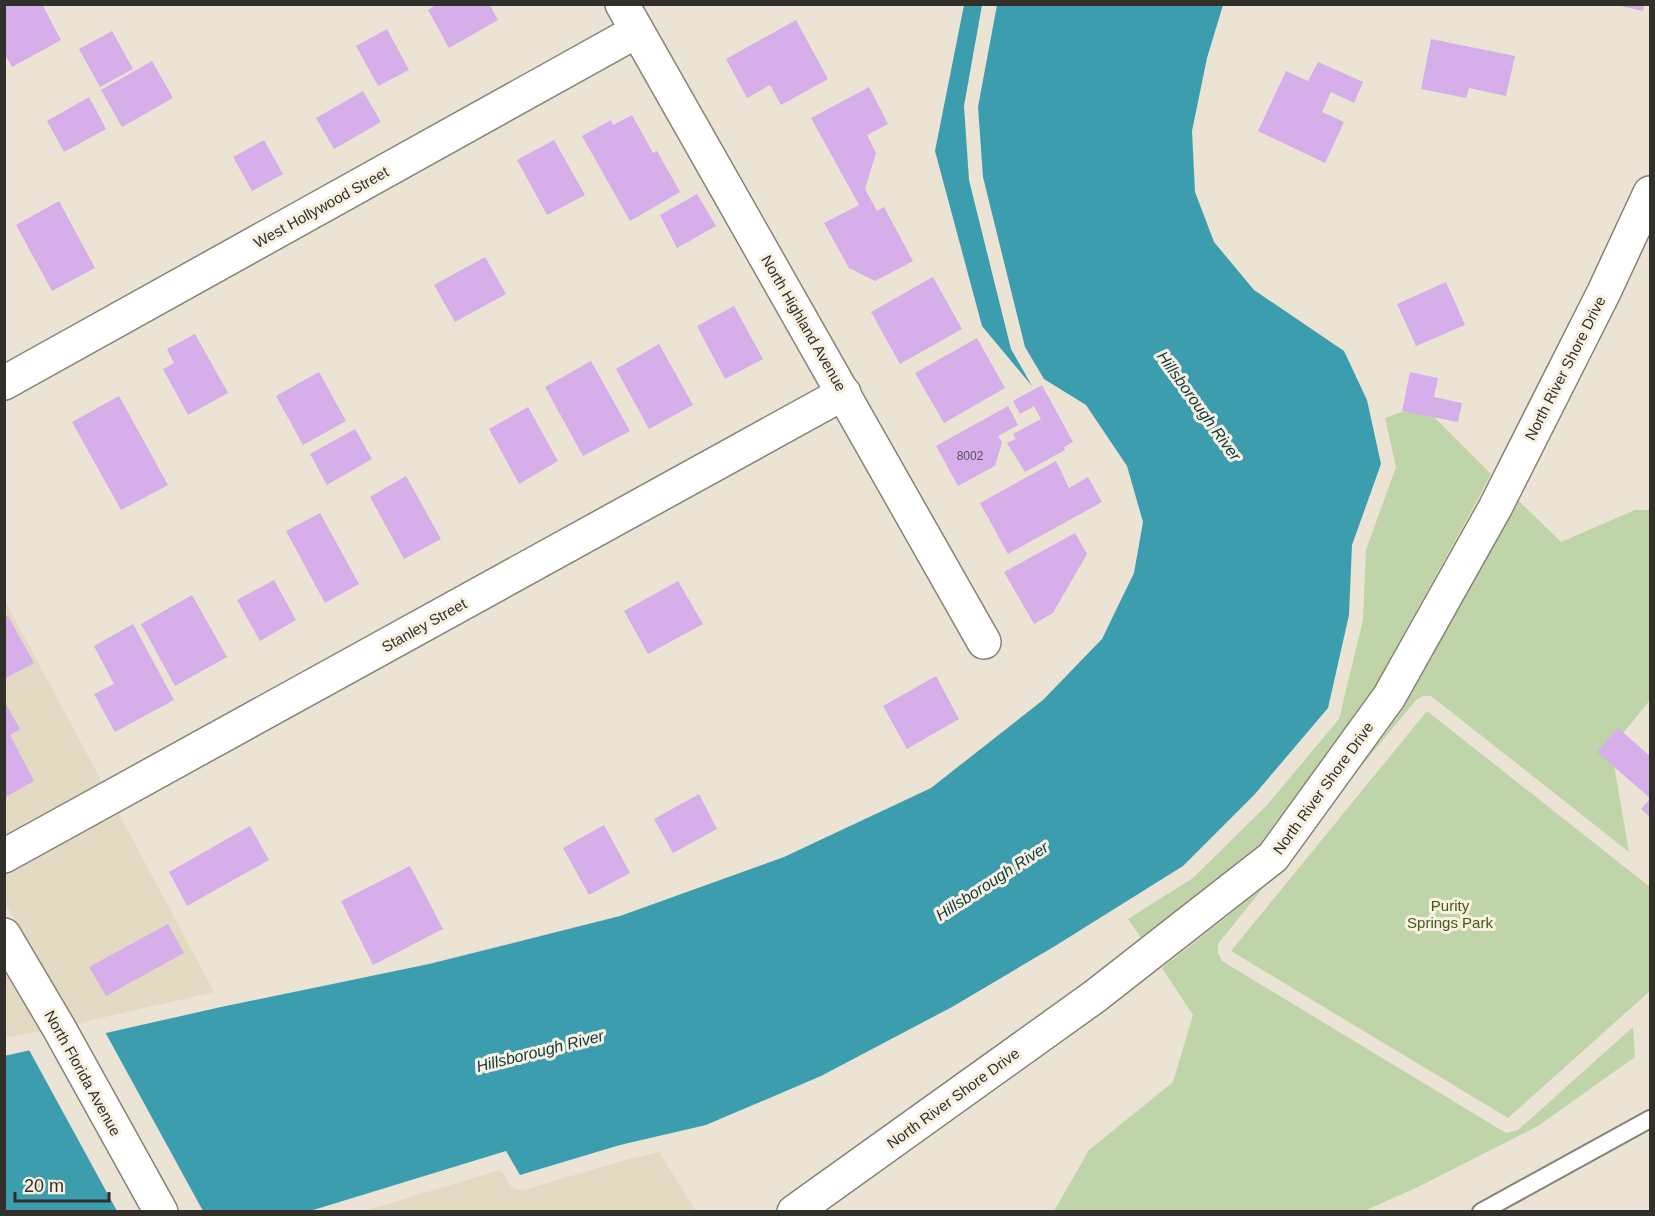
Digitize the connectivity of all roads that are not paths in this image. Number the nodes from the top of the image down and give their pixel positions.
1 (629, 18) edge
2 (1650, 193) edge
3 (4, 383) edge
4 (844, 393) junction
5 (984, 642) dead end
6 (4, 856) edge
7 (4, 935) edge
8 (1650, 1119) edge
9 (160, 1212) edge
10 (794, 1212) edge
11 (1482, 1212) edge

1 - 3 street, West Hollywood Street
1 - 4 street, North Highland Avenue
2 - 10 street, North River Shore Drive
4 - 5 street, North Highland Avenue
4 - 6 street, Stanley Street
7 - 9 street, North Florida Avenue
8 - 11 lane

